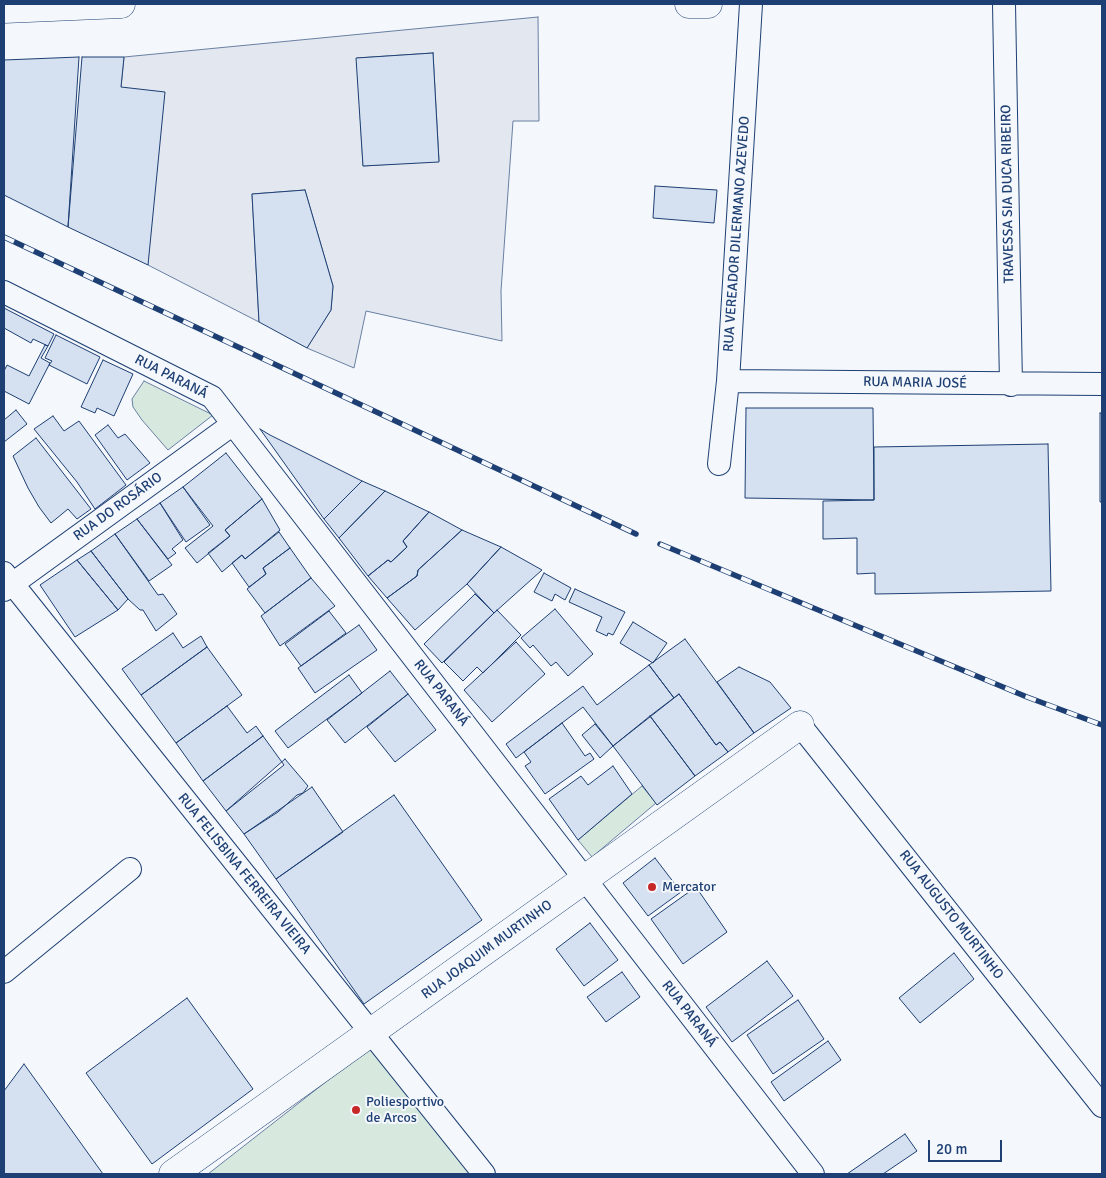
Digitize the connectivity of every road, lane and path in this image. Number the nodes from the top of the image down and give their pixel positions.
1 (121, 4) edge
2 (689, 4) edge
3 (708, 4) edge
4 (751, 4) edge
5 (1004, 4) edge
6 (4, 9) edge
7 (4, 292) edge
8 (728, 382) junction
9 (1011, 384) junction
10 (1102, 384) edge
11 (233, 424) junction
12 (719, 464) dead end
13 (7, 582) edge
14 (800, 725) joint
15 (130, 870) dead end
16 (585, 879) junction
17 (4, 972) edge
18 (371, 1033) junction
19 (1102, 1106) edge
20 (173, 1174) edge
21 (484, 1174) edge
22 (813, 1174) edge

1 - 6 street
2 - 3 street
4 - 8 street, RUA VEREADOR DILERMANO AZEVEDO
5 - 9 street, TRAVESSA SIA DUCA RIBEIRO
7 - 11 street, RUA PARANÁ
8 - 9 street, RUA MARIA JOSÉ
8 - 12 street, RUA VEREADOR DILERMANO AZEVEDO
9 - 10 street, RUA MARIA JOSÉ
11 - 13 street, RUA DO ROSÁRIO
11 - 16 street, RUA PARANÁ
13 - 18 street, RUA FELISBINA FERREIRA VIEIRA
14 - 16 street, RUA JOAQUIM MURTINHO
14 - 19 street, RUA AUGUSTO MURTINHO
15 - 17 street
16 - 18 street, RUA JOAQUIM MURTINHO
16 - 22 street, RUA PARANÁ
18 - 20 street, RUA JOAQUIM MURTINHO
18 - 21 street, RUA FELISBINA FERREIRA VIEIRA

